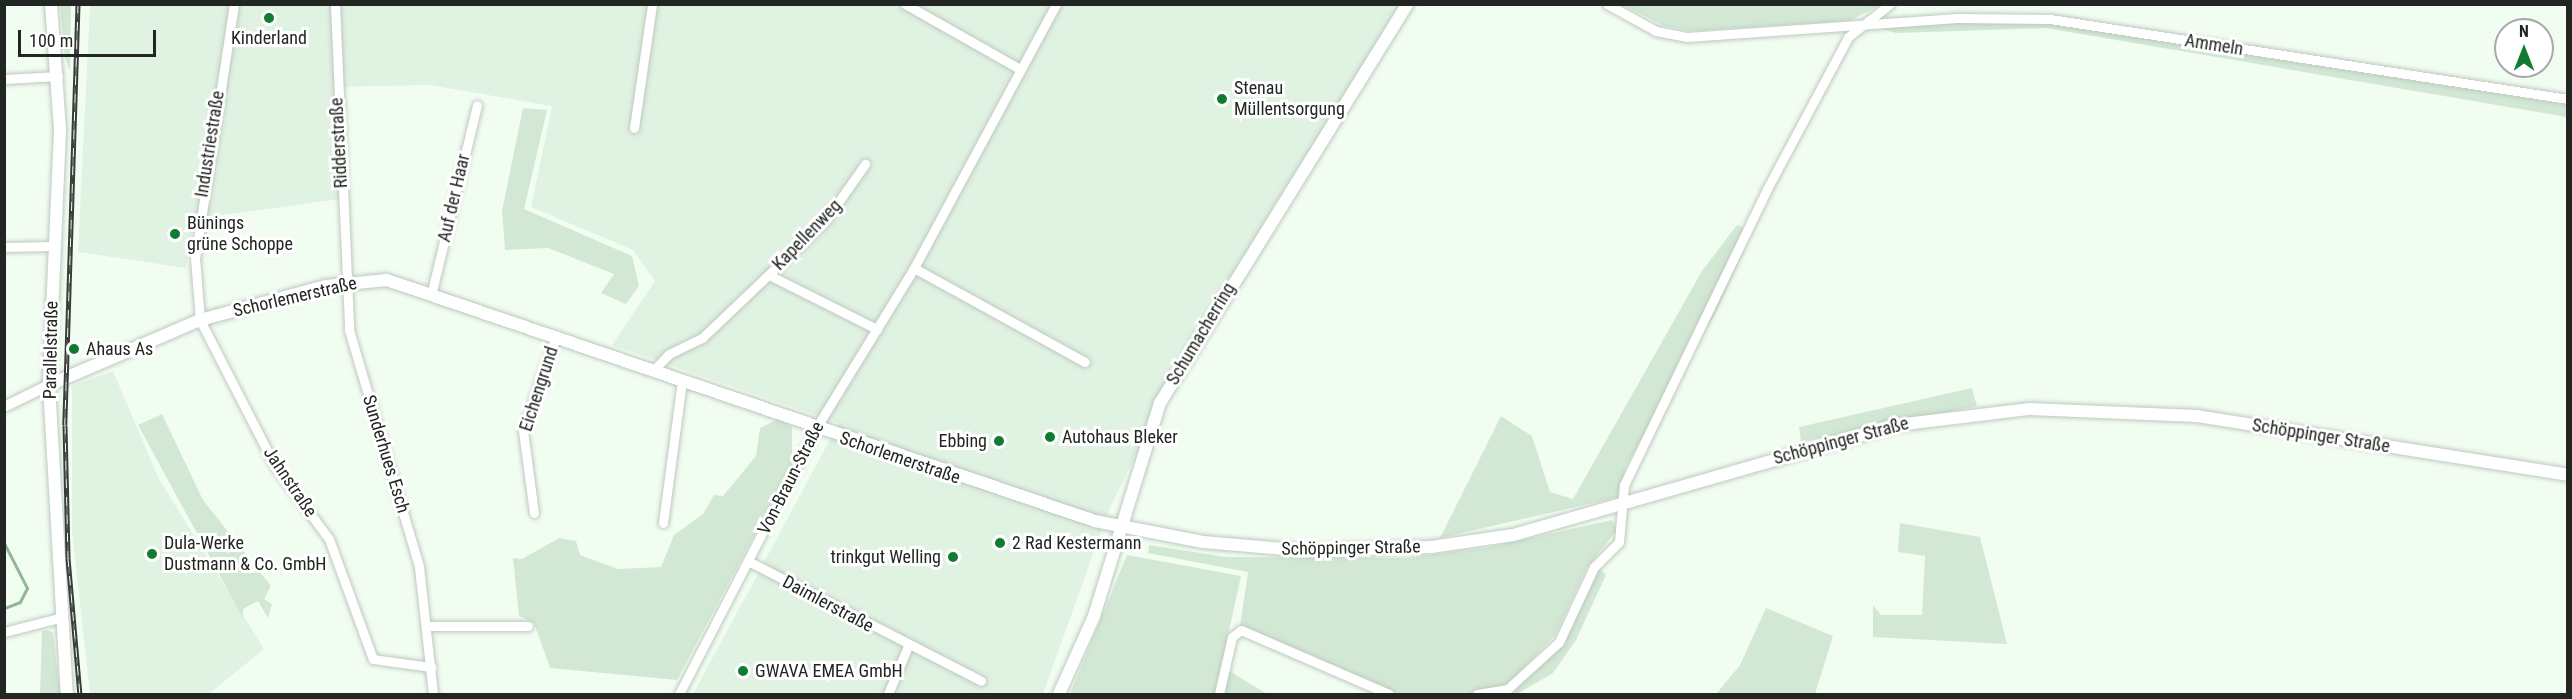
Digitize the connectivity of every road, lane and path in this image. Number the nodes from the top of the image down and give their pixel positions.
1 (51, 4) edge
2 (234, 4) edge
3 (335, 4) edge
4 (652, 4) edge
5 (904, 4) edge
6 (1056, 4) edge
7 (1407, 4) edge
8 (1607, 4) edge
9 (1890, 4) edge
10 (1858, 27) junction
11 (1020, 69) junction
12 (58, 75) junction
13 (4, 79) edge
14 (2568, 99) edge
15 (477, 105) dead end
16 (634, 128) dead end
17 (865, 164) dead end
18 (54, 246) junction
19 (4, 247) edge
20 (914, 268) junction
21 (769, 275) junction
22 (346, 282) junction
23 (432, 291) junction
24 (200, 320) junction
25 (877, 329) junction
26 (556, 336) junction
27 (1084, 362) dead end
28 (653, 371) junction
29 (682, 381) junction
30 (50, 385) junction
31 (4, 407) edge
32 (816, 428) junction
33 (2568, 475) edge
34 (1624, 507) junction
35 (534, 513) dead end
36 (663, 523) dead end
37 (1121, 528) junction
38 (748, 561) junction
39 (59, 618) junction
40 (429, 626) junction
41 (528, 626) dead end
42 (4, 632) edge
43 (908, 646) junction
44 (431, 667) junction
45 (981, 681) dead end
46 (1505, 692) edge
47 (67, 694) edge
48 (433, 694) edge
49 (679, 694) edge
50 (888, 694) edge
51 (1059, 694) edge
52 (1219, 694) edge
53 (1389, 694) edge
54 (1477, 694) edge

1 - 12 main road, Parallelstraße
2 - 24 street, Industriestraße
3 - 22 street, Ridderstraße
4 - 16 street
5 - 11 street
6 - 11 street, Von-Braun-Straße
7 - 37 main road, Schumacherring
8 - 10 street, Ammeln
9 - 10 street
10 - 14 street, Ammeln
10 - 34 street
11 - 20 street, Von-Braun-Straße
12 - 13 street
12 - 18 main road, Parallelstraße
15 - 23 street, Auf der Haar
17 - 21 street, Kapellenweg
18 - 19 street
18 - 30 main road, Parallelstraße
20 - 25 street, Von-Braun-Straße
20 - 27 street
21 - 25 street, Kapellenweg
21 - 28 street, Kapellenweg
22 - 23 main road, Schorlemerstraße
22 - 24 main road, Schorlemerstraße
22 - 40 street, Sunderhues Esch
23 - 26 main road, Schorlemerstraße
24 - 30 main road, Schorlemerstraße
24 - 44 street, Jahnstraße
25 - 32 street, Von-Braun-Straße
26 - 28 main road, Schorlemerstraße
26 - 35 street, Eichengrund
28 - 29 main road, Schorlemerstraße
29 - 32 main road, Schorlemerstraße
29 - 36 street
30 - 31 street
30 - 39 main road, Parallelstraße
32 - 37 main road, Schorlemerstraße
32 - 38 street, Von-Braun-Straße
33 - 34 main road, Schöppinger Straße
34 - 37 main road, Schöppinger Straße
34 - 46 street
37 - 51 main road, Schumacherring
38 - 43 street, Daimlerstraße
38 - 49 street, Von-Braun-Straße
39 - 42 street
39 - 47 main road, Parallelstraße
40 - 41 street
40 - 44 street, Sunderhues Esch
43 - 45 street, Daimlerstraße
43 - 50 street
44 - 48 street, Sunderhues Esch
46 - 54 street
52 - 53 street

